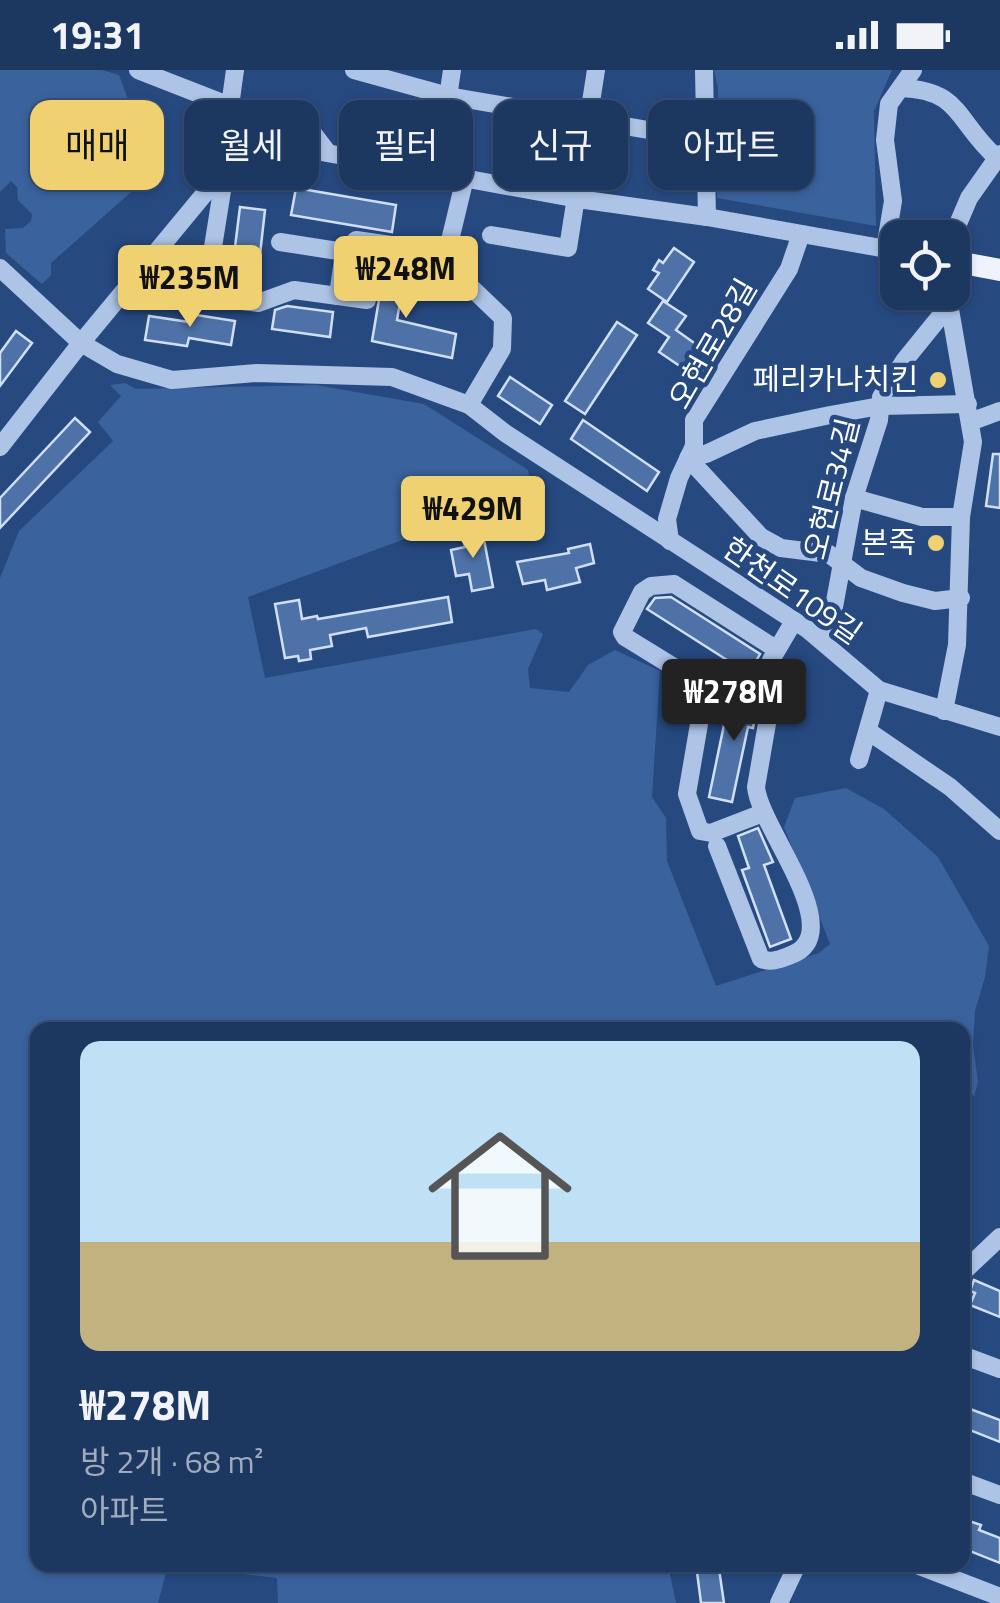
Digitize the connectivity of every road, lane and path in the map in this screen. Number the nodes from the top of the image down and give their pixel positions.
1 (138, 70) edge
2 (235, 70) edge
3 (354, 70) edge
4 (452, 70) edge
5 (596, 70) edge
6 (704, 70) edge
7 (913, 70) edge
8 (900, 88) junction
9 (448, 96) junction
10 (215, 100) edge
11 (231, 100) edge
12 (447, 100) edge
13 (592, 100) edge
14 (705, 100) edge
15 (493, 104) edge
16 (319, 141) edge
17 (319, 153) edge
18 (328, 153) junction
19 (339, 155) edge
20 (998, 156) edge
21 (473, 180) edge
22 (208, 190) edge
23 (222, 190) edge
24 (462, 190) edge
25 (579, 190) edge
26 (707, 190) edge
27 (578, 200) junction
28 (707, 217) junction
29 (892, 220) edge
30 (960, 220) edge
31 (801, 234) junction
32 (491, 235) dead end
33 (280, 242) dead end
34 (375, 244) junction
35 (880, 248) edge
36 (344, 252) junction
37 (447, 253) junction
38 (970, 264) edge
39 (0, 268) edge
40 (1000, 270) edge
41 (338, 296) junction
42 (940, 310) edge
43 (949, 310) edge
44 (81, 342) junction
45 (468, 405) junction
46 (880, 406) junction
47 (1000, 412) edge
48 (969, 413) junction
49 (0, 447) edge
50 (688, 458) junction
51 (854, 498) junction
52 (961, 518) junction
53 (670, 541) junction
54 (842, 562) junction
55 (961, 598) junction
56 (794, 621) junction
57 (826, 645) junction
58 (776, 649) junction
59 (879, 690) junction
60 (944, 711) junction
61 (1000, 727) edge
62 (868, 731) junction
63 (859, 760) dead end
64 (763, 813) junction
65 (1000, 830) edge
66 (717, 846) dead end
67 (1000, 1236) edge
68 (970, 1265) edge
69 (970, 1358) edge
70 (1000, 1369) edge
71 (970, 1484) edge
72 (1000, 1495) edge
73 (794, 1572) edge
74 (935, 1572) edge
75 (1000, 1597) edge
76 (779, 1603) edge

1 - 10 street
2 - 11 street
3 - 9 street
4 - 9 street
5 - 13 street
6 - 14 street
7 - 8 street
8 - 20 street
8 - 29 street
9 - 12 street
9 - 15 street
16 - 18 street
17 - 18 street
18 - 19 street
20 - 30 street
21 - 27 street
22 - 44 street
23 - 41 street
24 - 37 street
25 - 27 street
26 - 28 street
27 - 28 street
27 - 32 street
28 - 31 street
31 - 35 street
31 - 50 street, 오현로28길
33 - 36 street
34 - 36 street
34 - 37 street
34 - 41 street
36 - 41 street
37 - 45 street
38 - 40 main road
39 - 44 street, 한천로109길
42 - 46 street, 오현로34길
43 - 48 street
44 - 45 street, 한천로109길
44 - 49 street
45 - 53 street, 한천로109길
46 - 48 street, 오현로34길
46 - 50 street, 오현로34길
46 - 51 street, 오현로34길
47 - 48 street, 오현로34길
48 - 52 street
50 - 53 street, 오현로28길
50 - 54 street
51 - 52 street
51 - 54 street, 오현로34길
52 - 55 street
53 - 56 street, 한천로109길
54 - 55 street
54 - 57 street, 오현로34길
55 - 60 street
56 - 57 street, 한천로109길
56 - 58 street
57 - 59 street, 한천로109길
58 - 64 street
58 - 64 street
59 - 60 street, 한천로109길
59 - 62 street
60 - 61 street, 한천로109길
62 - 63 street
62 - 65 street
64 - 66 street
67 - 68 street
69 - 70 street
71 - 72 street
73 - 76 street
74 - 75 street

